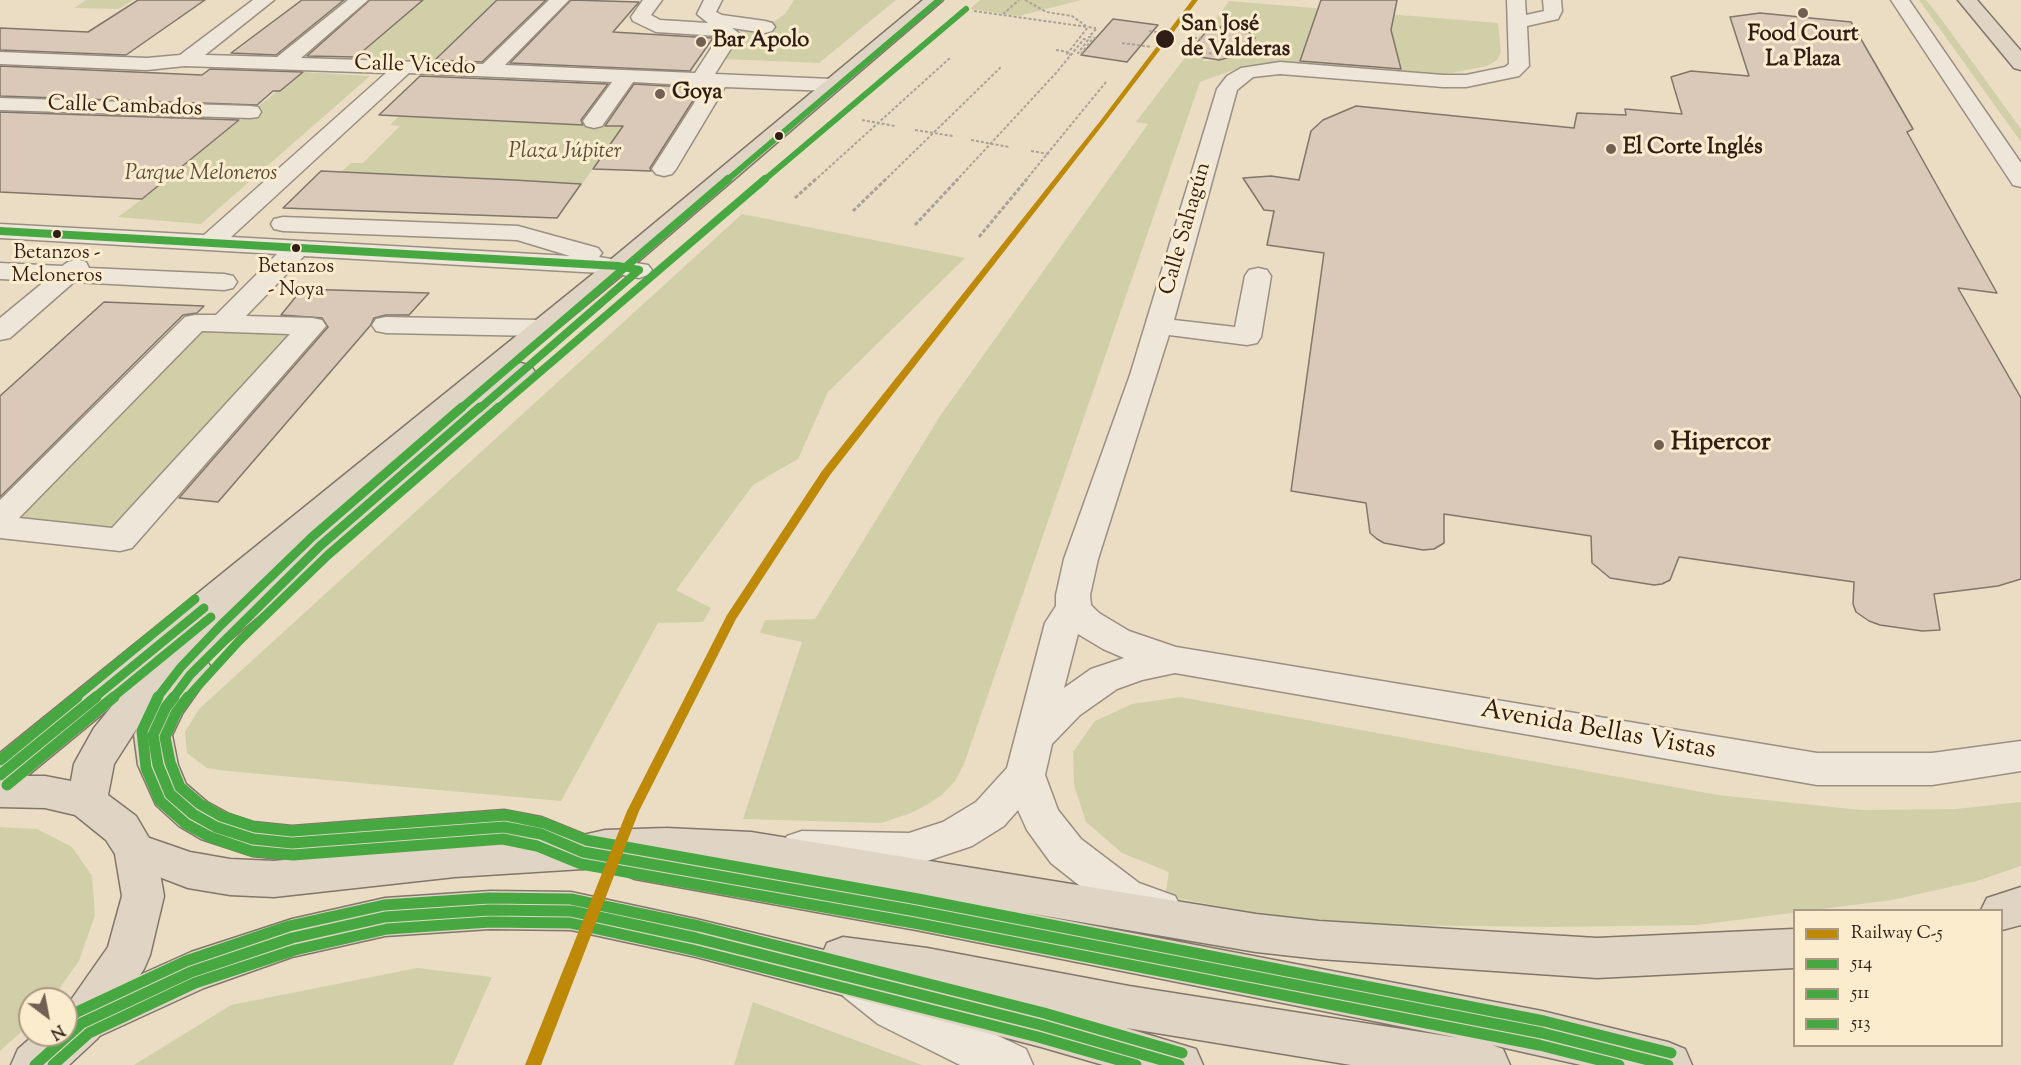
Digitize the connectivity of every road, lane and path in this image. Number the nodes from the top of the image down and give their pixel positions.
1 (265, 0) edge
2 (358, 0) edge
3 (560, 0) edge
4 (653, 0) edge
5 (713, 0) edge
6 (934, 0) edge
7 (1019, 0) edge
8 (1025, 0) edge
9 (1552, 0) edge
10 (1900, 0) edge
11 (1967, 0) edge
12 (966, 5) edge
13 (1516, 10) edge
14 (1002, 15) junction
15 (765, 27) dead end
16 (1088, 27) junction
17 (1149, 31) dead end
18 (1163, 33) dead end
19 (1189, 37) dead end
20 (1204, 39) dead end
21 (1222, 42) dead end
22 (1122, 43) dead end
23 (1152, 47) dead end
24 (1179, 49) dead end
25 (1056, 50) dead end
26 (1070, 53) junction
27 (951, 57) dead end
28 (0, 58) edge
29 (185, 60) junction
30 (282, 63) junction
31 (2021, 64) edge
32 (1002, 66) dead end
33 (404, 67) junction
34 (488, 70) junction
35 (627, 76) junction
36 (710, 80) junction
37 (1106, 82) dead end
38 (831, 85) junction
39 (0, 104) edge
40 (250, 112) dead end
41 (862, 120) dead end
42 (594, 121) dead end
43 (878, 123) junction
44 (895, 126) dead end
45 (915, 130) dead end
46 (933, 133) junction
47 (953, 136) dead end
48 (971, 140) dead end
49 (991, 143) junction
50 (1010, 147) dead end
51 (1030, 151) dead end
52 (1049, 154) junction
53 (664, 169) dead end
54 (2021, 180) edge
55 (795, 198) dead end
56 (853, 211) dead end
57 (235, 222) junction
58 (915, 225) dead end
59 (0, 231) edge
60 (116, 236) junction
61 (979, 237) dead end
62 (211, 242) junction
63 (297, 247) junction
64 (628, 268) junction
65 (0, 271) edge
66 (69, 274) junction
67 (1258, 276) dead end
68 (224, 282) dead end
69 (224, 323) junction
70 (386, 325) dead end
71 (1159, 326) junction
72 (540, 328) junction
73 (0, 332) edge
74 (0, 519) edge
75 (0, 528) edge
76 (320, 546) junction
77 (1074, 608) junction
78 (1176, 660) junction
79 (2021, 756) edge
80 (1029, 757) junction
81 (0, 775) edge
82 (0, 791) edge
83 (87, 801) junction
84 (751, 849) junction
85 (135, 850) junction
86 (583, 852) junction
87 (2021, 906) edge
88 (2003, 910) edge
89 (1192, 921) junction
90 (696, 938) junction
91 (1793, 949) edge
92 (853, 977) junction
93 (82, 1023) junction
94 (35, 1065) edge
95 (1010, 1065) edge
96 (1179, 1065) edge
97 (1486, 1065) edge
98 (1668, 1065) edge

1 - 29 street
2 - 30 street
3 - 34 street
4 - 36 street
5 - 15 street
6 - 38 main road
7 - 14 path
8 - 16 path
9 - 13 street
10 - 54 street
11 - 31 main road
12 - 14 path
12 - 64 main road
13 - 71 street, Calle Sahagún
14 - 16 path
16 - 26 path
16 - 26 path
17 - 18 path
19 - 20 path
21 - 24 path
22 - 23 path
25 - 26 path
26 - 49 path
27 - 43 path
28 - 29 street, Calle Vicedo
29 - 30 street, Calle Vicedo
30 - 33 street, Calle Vicedo
32 - 46 path
33 - 34 street, Calle Vicedo
33 - 57 street
34 - 35 street, Calle Vicedo
35 - 36 street, Calle Vicedo
35 - 42 street
36 - 38 street, Calle Vicedo
36 - 53 street
37 - 52 path
38 - 64 main road
39 - 40 street, Calle Cambados
41 - 43 path
43 - 44 path
43 - 55 path
45 - 46 path
46 - 47 path
46 - 56 path
48 - 49 path
49 - 50 path
49 - 58 path
51 - 52 path
52 - 61 path
57 - 62 street
57 - 64 street
59 - 60 street
60 - 62 street
60 - 66 street
62 - 63 street
63 - 64 street
63 - 69 street
64 - 72 main road
64 - 76 main road
65 - 66 street
66 - 68 street
66 - 73 street
67 - 71 street
69 - 74 street
69 - 75 street
70 - 72 street
71 - 77 street, Calle Sahagún
72 - 81 main road
76 - 83 main road
76 - 86 main road
77 - 78 street
77 - 80 street
78 - 79 street, Avenida Bellas Vistas
78 - 80 street
80 - 84 street
80 - 89 street
82 - 83 main road
83 - 85 main road
84 - 86 main road
84 - 89 main road
85 - 86 main road
85 - 93 main road
86 - 98 main road
87 - 88 main road
89 - 91 main road
90 - 92 main road
90 - 93 main road
90 - 97 main road
92 - 95 street
92 - 96 main road
93 - 94 main road

